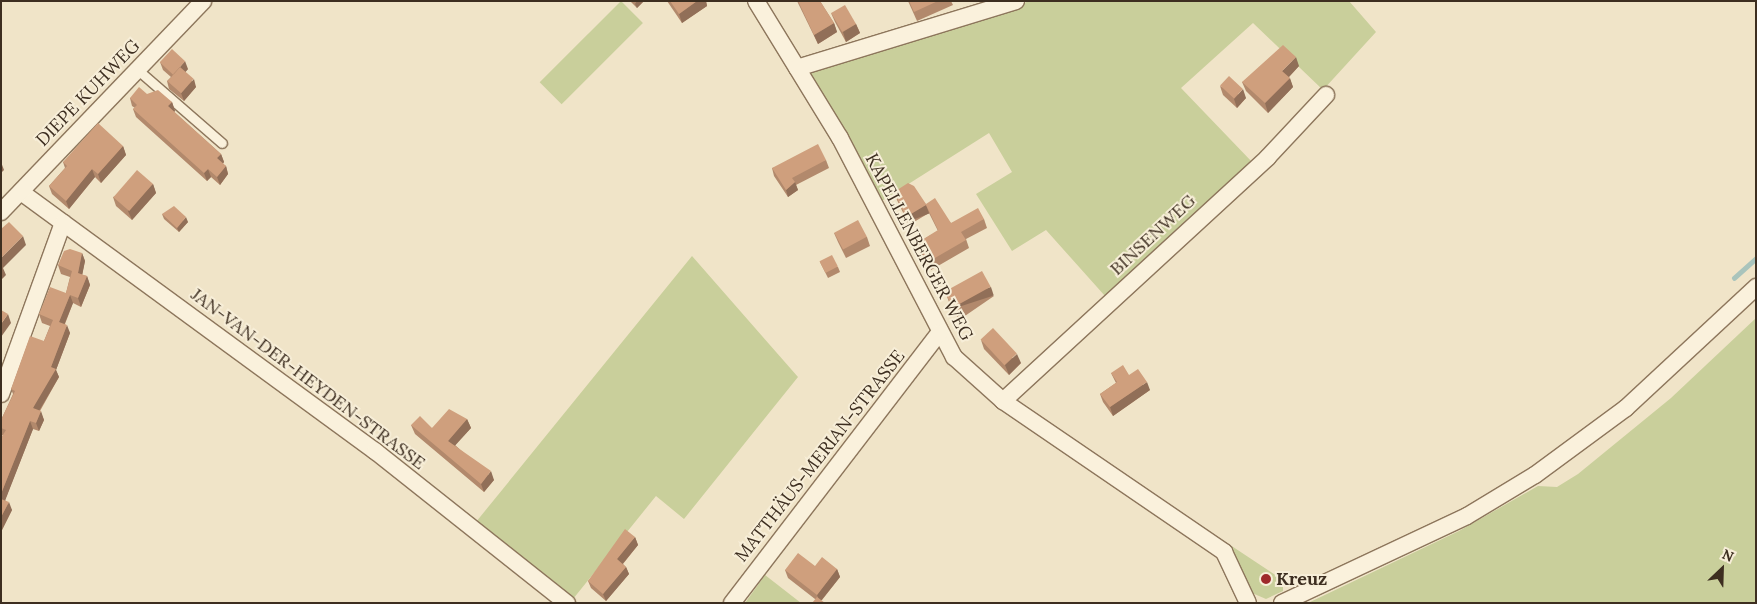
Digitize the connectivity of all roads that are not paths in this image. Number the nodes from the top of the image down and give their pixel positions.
1 (203, 1) edge
2 (756, 1) edge
3 (1016, 1) edge
4 (797, 68) junction
5 (138, 70) junction
6 (1326, 95) dead end
7 (222, 143) dead end
8 (21, 192) junction
9 (1, 212) edge
10 (63, 223) junction
11 (1756, 288) edge
12 (939, 333) junction
13 (1, 394) edge
14 (1003, 401) junction
15 (567, 603) edge
16 (732, 603) edge
17 (1248, 603) edge
18 (1282, 603) edge

1 - 5 street, DIEPE KUHWEG
2 - 4 street, KAPELLENBERGER WEG
3 - 4 street
4 - 12 street, KAPELLENBERGER WEG
5 - 7 lane
5 - 8 street, DIEPE KUHWEG
6 - 14 street, BINSENWEG
8 - 9 street, DIEPE KUHWEG
8 - 10 street, JAN-VAN-DER-HEYDEN-STRASSE
10 - 13 street
10 - 15 street, JAN-VAN-DER-HEYDEN-STRASSE
11 - 18 street
12 - 14 street, KAPELLENBERGER WEG
12 - 16 street, MATTHÄUS-MERIAN-STRASSE
14 - 17 street, KAPELLENBERGER WEG

